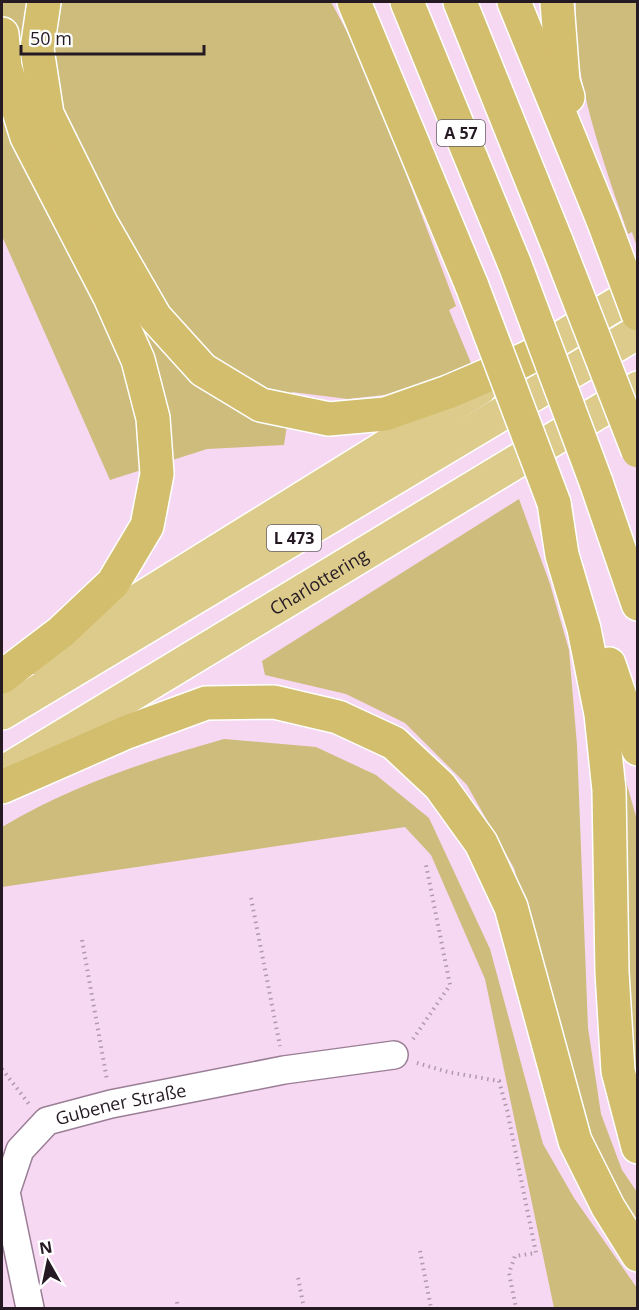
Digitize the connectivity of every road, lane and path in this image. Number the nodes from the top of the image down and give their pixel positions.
1 (44, 2) edge
2 (343, 2) edge
3 (354, 2) edge
4 (407, 2) edge
5 (460, 2) edge
6 (514, 2) edge
7 (557, 2) edge
8 (2, 34) edge
9 (406, 126) junction
10 (603, 220) junction
11 (638, 291) edge
12 (638, 314) edge
13 (638, 332) edge
14 (530, 357) junction
15 (638, 388) edge
16 (638, 451) edge
17 (554, 503) junction
18 (638, 604) edge
19 (2, 676) edge
20 (2, 686) edge
21 (2, 713) edge
22 (638, 748) edge
23 (2, 773) edge
24 (2, 787) edge
25 (426, 865) dead end
26 (251, 898) dead end
27 (82, 940) dead end
28 (394, 1055) junction
29 (2, 1069) edge
30 (284, 1070) junction
31 (111, 1104) junction
32 (47, 1121) junction
33 (638, 1147) edge
34 (420, 1251) dead end
35 (638, 1255) edge
36 (298, 1278) dead end
37 (177, 1302) dead end
38 (30, 1308) edge
39 (178, 1308) edge
40 (304, 1308) edge
41 (431, 1308) edge
42 (516, 1308) edge

1 - 14 highway
2 - 9 highway
3 - 9 highway
4 - 18 highway, A 57, bridge
5 - 16 highway, A 57, bridge
6 - 10 highway
7 - 10 highway
8 - 19 highway
9 - 17 highway, bridge
10 - 12 highway, bridge
11 - 14 highway
13 - 21 highway, L 473
14 - 20 highway
15 - 23 highway, Charlottering / L 473
17 - 22 highway
17 - 33 highway
24 - 35 highway
25 - 28 path
26 - 30 path
27 - 31 path
28 - 30 street, Gubener Straße
28 - 42 path
29 - 32 path
30 - 31 street, Gubener Straße
31 - 32 street, Gubener Straße
32 - 38 street, Gubener Straße
34 - 41 path
36 - 40 path
37 - 39 path

